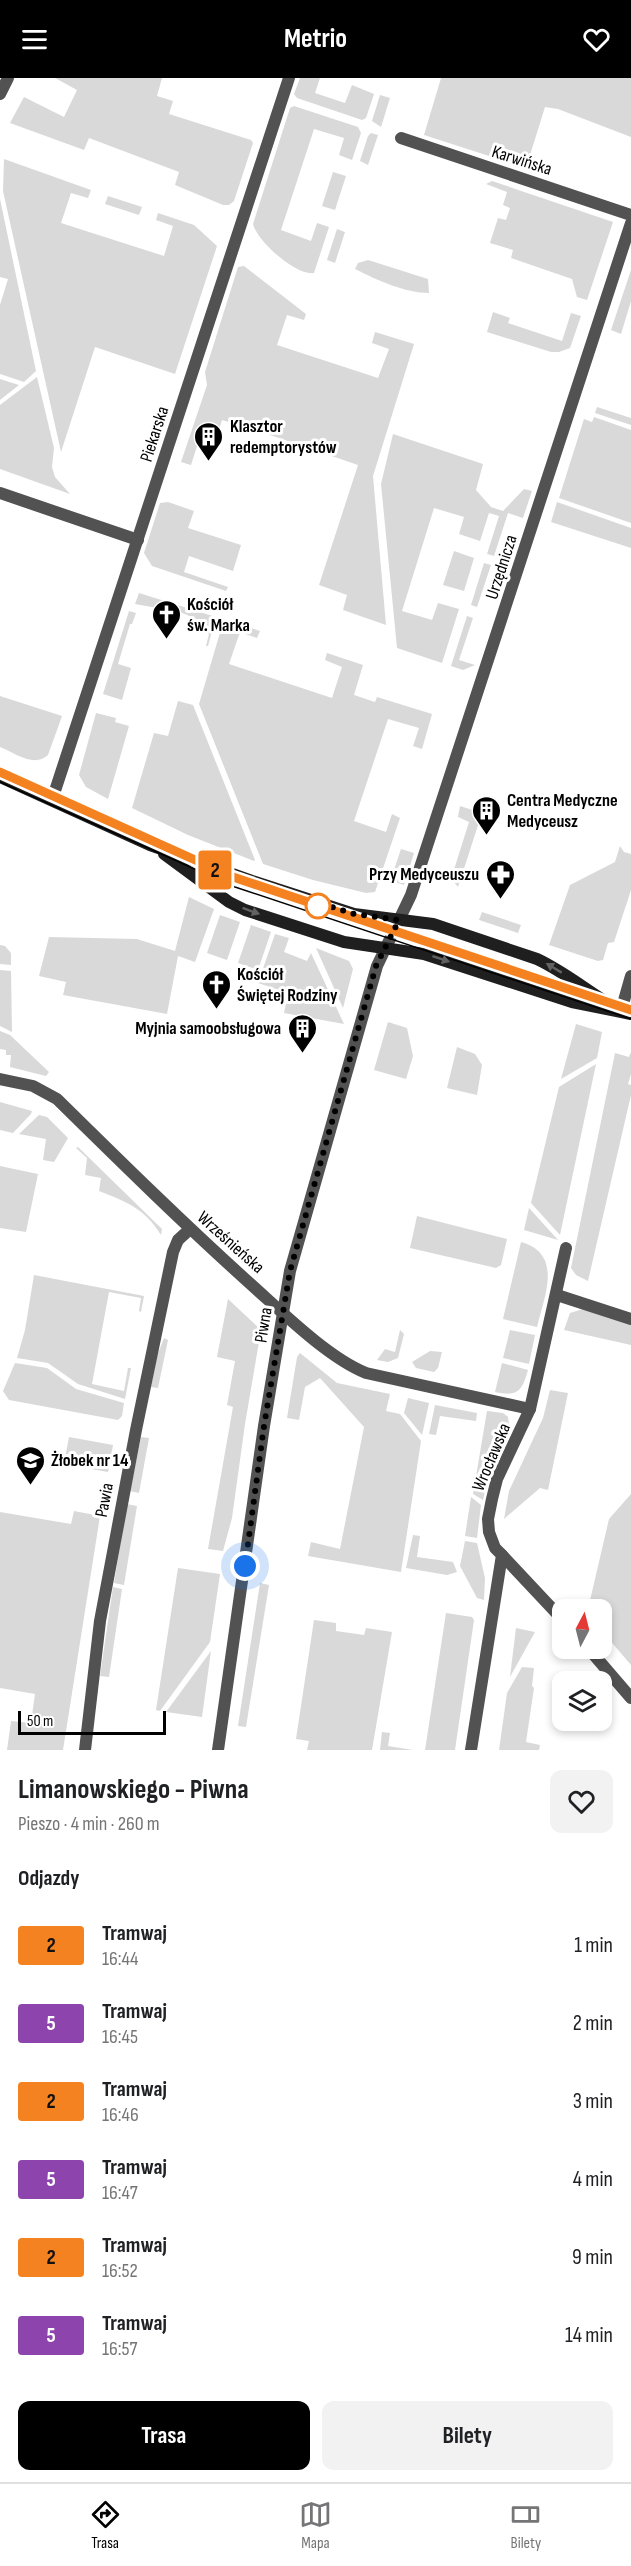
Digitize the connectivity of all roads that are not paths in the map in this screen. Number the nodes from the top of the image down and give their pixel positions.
1 (8, 78) edge
2 (289, 78) edge
3 (0, 94) edge
4 (401, 138) dead end
5 (631, 215) edge
6 (631, 223) edge
7 (0, 493) edge
8 (138, 540) junction
9 (0, 777) edge
10 (52, 801) junction
11 (150, 845) junction
12 (399, 920) junction
13 (384, 948) junction
14 (631, 976) edge
15 (626, 1013) edge
16 (0, 1079) edge
17 (190, 1229) junction
18 (566, 1248) dead end
19 (557, 1295) junction
20 (283, 1313) junction
21 (631, 1319) edge
22 (530, 1409) junction
23 (502, 1555) junction
24 (552, 1608) edge
25 (597, 1659) edge
26 (631, 1698) edge
27 (85, 1750) edge
28 (218, 1750) edge
29 (471, 1750) edge

1 - 3 street
2 - 8 street, Piekarska
4 - 5 street, Karwińska
6 - 12 street, Urzędnicza
7 - 8 street
8 - 10 street, Piekarska
9 - 10 street
10 - 11 street
11 - 12 street
11 -> 13 street
12 - 13 street, Piwna
15 -> 12 street
13 -> 15 street
13 - 20 street, Piwna
14 - 15 street
16 - 17 street, Wrześnieńska
17 - 20 street, Wrześnieńska
17 - 27 street, Pawia
18 - 19 street, Wrocławska
19 - 21 street
19 - 22 street, Wrocławska
20 - 22 street, Wrześnieńska
20 - 28 street, Piwna
22 - 23 street, Wrocławska
23 - 24 street
23 - 29 street
25 - 26 street

